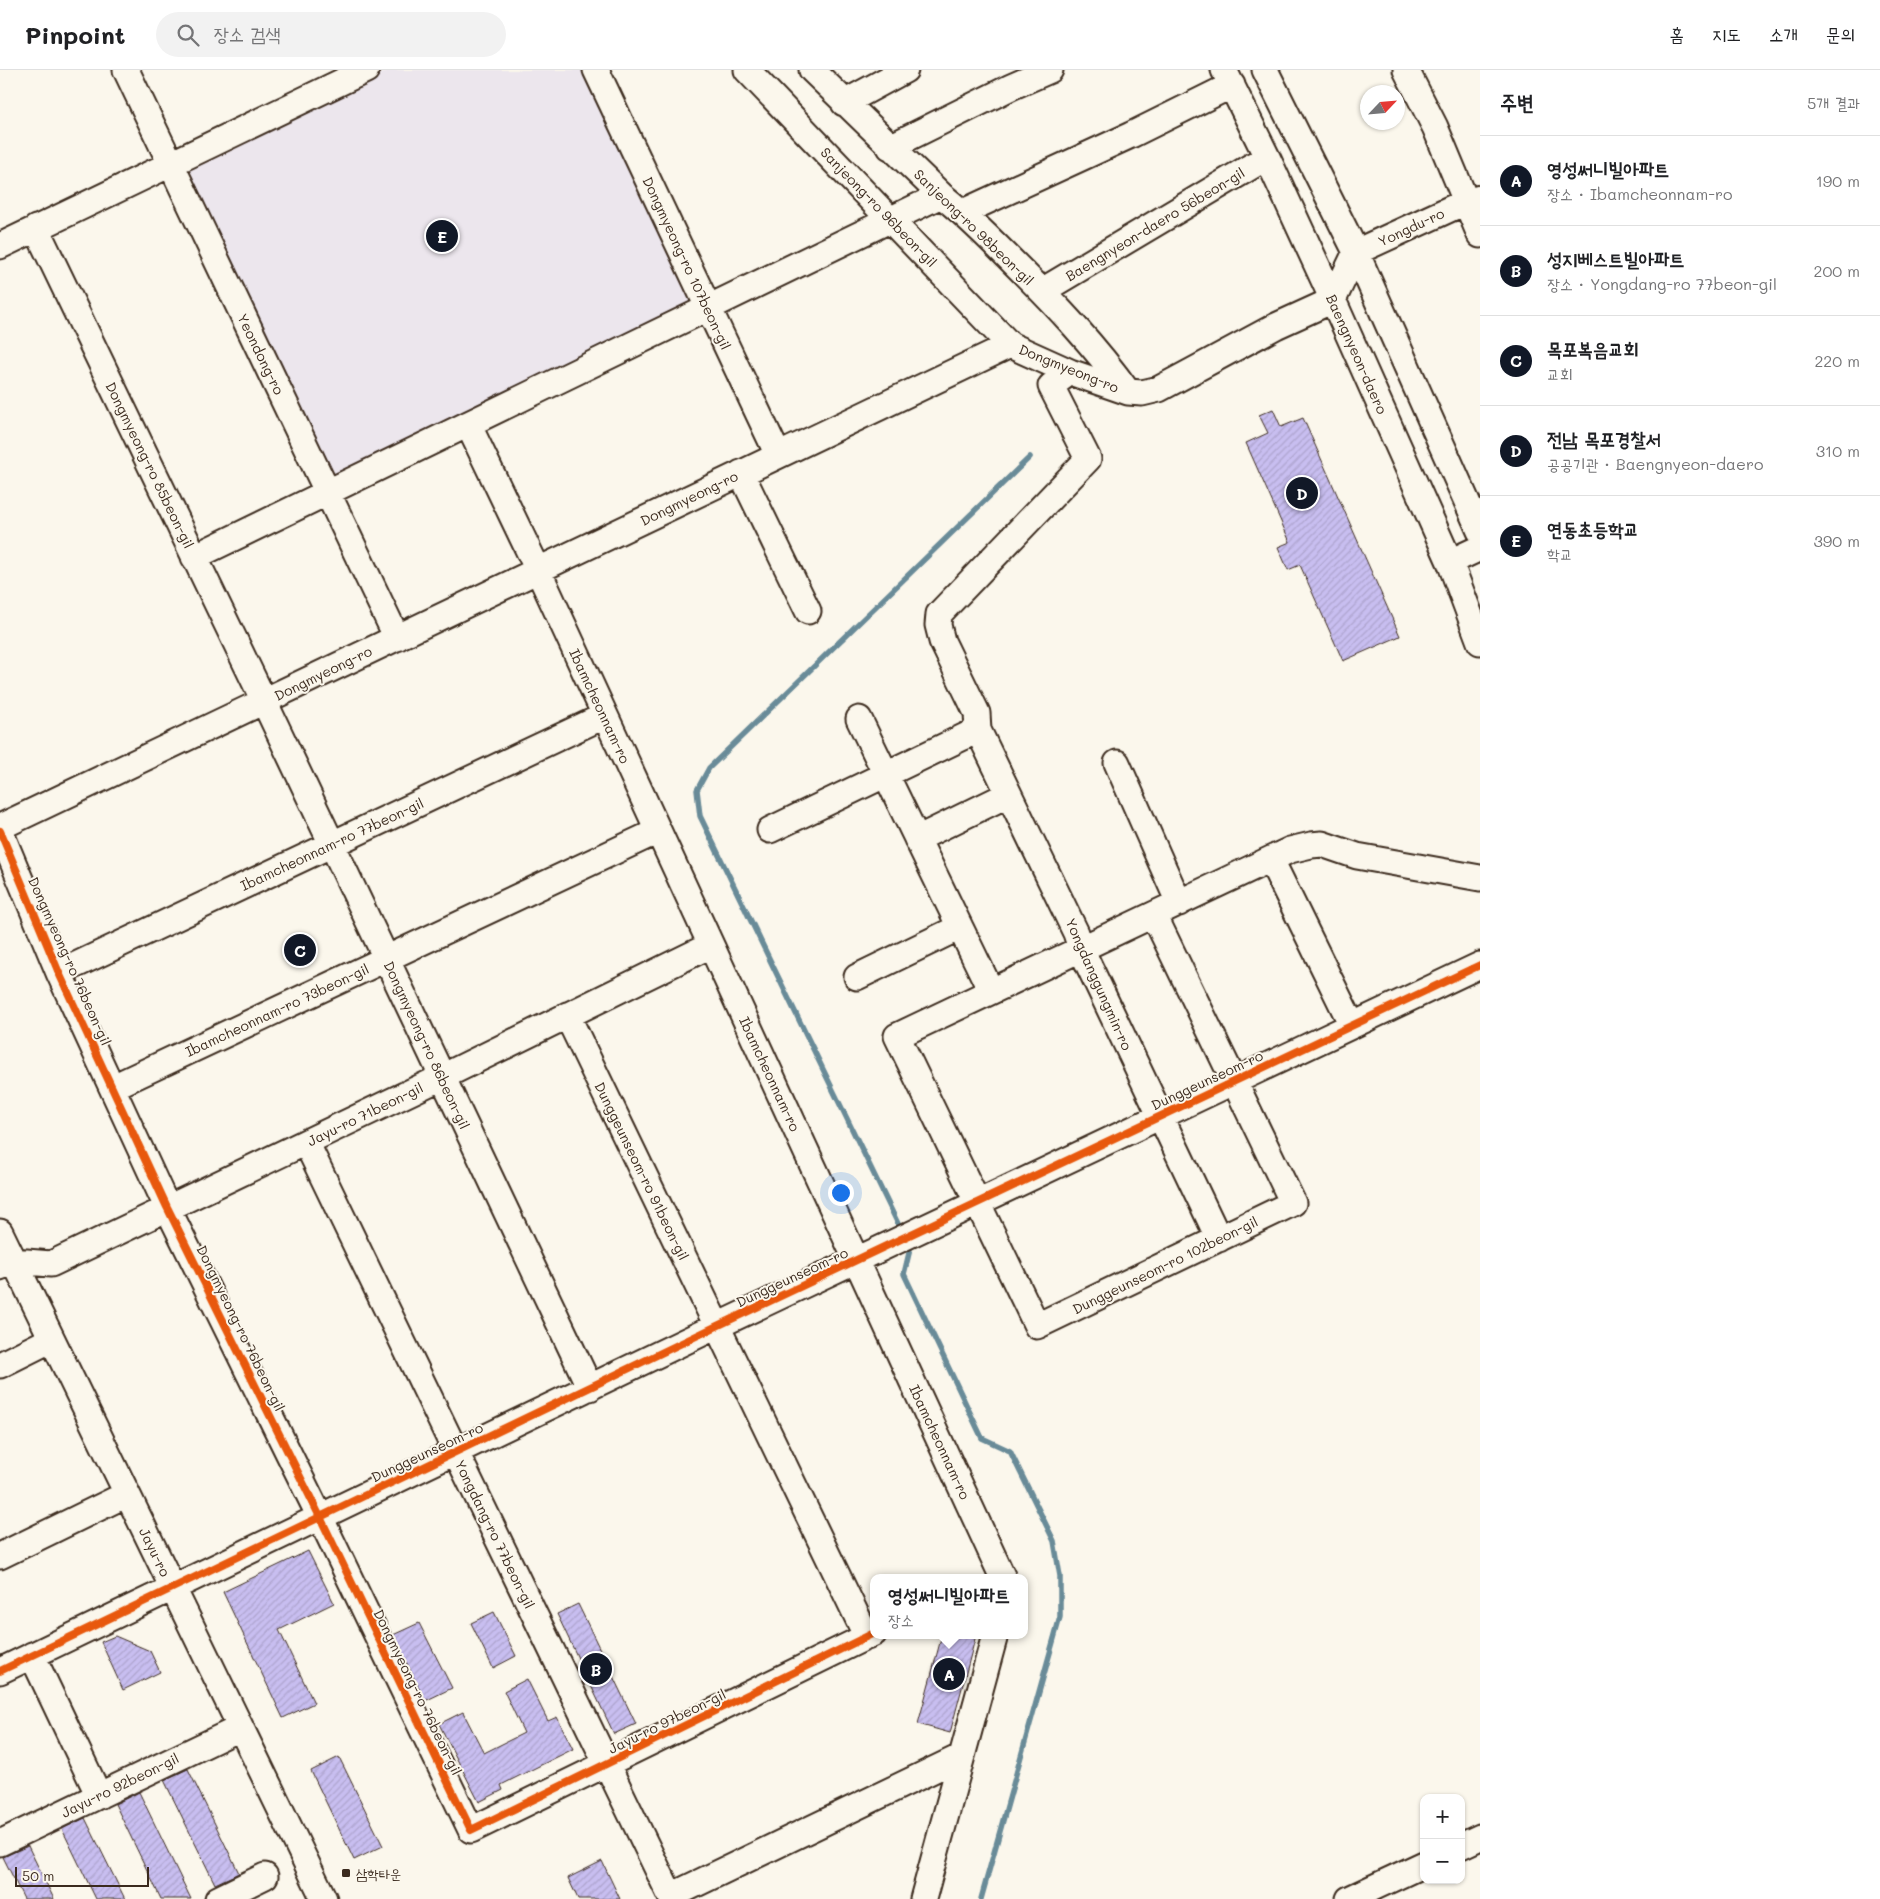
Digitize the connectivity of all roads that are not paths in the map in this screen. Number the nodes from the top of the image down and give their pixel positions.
1 (126, 70) edge
2 (366, 70) edge
3 (596, 70) edge
4 (747, 70) edge
5 (812, 70) edge
6 (905, 70) edge
7 (1050, 70) edge
8 (1265, 70) edge
9 (1406, 70) edge
10 (1228, 77) edge
11 (844, 103) junction
12 (890, 147) junction
13 (1268, 157) junction
14 (171, 164) junction
15 (1480, 180) edge
16 (940, 194) junction
17 (1473, 200) edge
18 (963, 212) junction
19 (891, 218) junction
20 (36, 228) junction
21 (1480, 235) edge
22 (0, 246) edge
23 (1356, 252) junction
24 (1042, 292) junction
25 (1333, 300) junction
26 (708, 307) junction
27 (1010, 344) junction
28 (1070, 372) junction
29 (1128, 392) junction
30 (468, 424) junction
31 (778, 455) junction
32 (742, 473) junction
33 (328, 492) junction
34 (1480, 531) edge
35 (1480, 548) edge
36 (194, 557) junction
37 (1450, 562) junction
38 (538, 570) junction
39 (808, 611) dead end
40 (397, 638) junction
41 (1480, 642) edge
42 (264, 701) junction
43 (604, 716) junction
44 (859, 719) dead end
45 (978, 730) junction
46 (1117, 764) dead end
47 (886, 776) junction
48 (1009, 794) junction
49 (0, 827) edge
50 (770, 830) dead end
51 (0, 831) edge
52 (658, 831) junction
53 (917, 839) junction
54 (332, 844) junction
55 (1271, 860) junction
56 (1480, 878) edge
57 (1180, 903) junction
58 (1154, 915) junction
59 (960, 927) junction
60 (711, 945) junction
61 (1081, 949) junction
62 (386, 959) junction
63 (1480, 965) edge
64 (59, 973) junction
65 (857, 977) dead end
66 (991, 991) junction
67 (567, 1015) junction
68 (1352, 1026) junction
69 (442, 1077) junction
70 (1234, 1082) junction
71 (113, 1087) junction
72 (1160, 1116) junction
73 (306, 1142) junction
74 (978, 1203) junction
75 (167, 1207) junction
76 (0, 1232) edge
77 (1219, 1239) junction
78 (861, 1259) junction
79 (7, 1264) edge
80 (717, 1326) junction
81 (52, 1340) junction
82 (0, 1365) edge
83 (590, 1388) junction
84 (456, 1453) junction
85 (127, 1494) junction
86 (320, 1517) junction
87 (2, 1549) edge
88 (996, 1574) edge
89 (173, 1588) junction
90 (870, 1635) edge
91 (994, 1639) edge
92 (32, 1655) junction
93 (0, 1671) edge
94 (240, 1728) junction
95 (962, 1756) junction
96 (607, 1764) junction
97 (100, 1796) junction
98 (471, 1830) joint
99 (1480, 1837) edge
100 (0, 1843) edge
101 (1465, 1844) edge
102 (1420, 1867) edge
103 (266, 1876) dead end
104 (1387, 1891) edge
105 (671, 1898) edge
106 (218, 1899) edge
107 (324, 1899) edge
108 (923, 1899) edge
109 (1350, 1899) edge

1 - 14 street, Yeondong-ro
2 - 14 street
3 - 26 street, Dongmyeong-ro 107beon-gil
4 - 19 street, Sanjeong-ro 96beon-gil
5 - 11 street, Sanjeong-ro 98beon-gil
6 - 11 street
7 - 12 street
8 - 23 street
9 - 17 street
10 - 13 street, Baengnyeon-daero
10 - 18 street
11 - 12 street, Sanjeong-ro 98beon-gil
12 - 16 street, Sanjeong-ro 98beon-gil
13 - 24 street, Baengnyeon-daero 56beon-gil
13 - 25 street, Baengnyeon-daero
14 - 20 street
14 - 33 street, Yeondong-ro
15 - 17 street
16 - 18 street, Sanjeong-ro 98beon-gil
16 - 19 street
17 - 21 street
17 - 23 street, Yongdu-ro
18 - 24 street, Sanjeong-ro 98beon-gil
19 - 26 street
19 - 27 street, Sanjeong-ro 96beon-gil
20 - 22 street
20 - 36 street, Dongmyeong-ro 85beon-gil
23 - 25 street
23 - 34 street
24 - 29 street, Sanjeong-ro 98beon-gil
25 - 29 street, Dongmyeong-ro
25 - 37 street, Baengnyeon-daero
26 - 30 street
26 - 31 street, Dongmyeong-ro 107beon-gil
27 - 28 street, Dongmyeong-ro
27 - 31 street, Dongmyeong-ro
28 - 29 street, Dongmyeong-ro
28 - 45 street, Yongdanggungmin-ro
30 - 33 street
30 - 38 street, Ibamcheonnam-ro
31 - 32 street, Dongmyeong-ro
32 - 38 street, Dongmyeong-ro
32 - 39 street
33 - 36 street
33 - 40 street, Yeondong-ro
35 - 37 street
36 - 42 street, Dongmyeong-ro 85beon-gil
37 - 41 street, Baengnyeon-daero
38 - 40 street, Dongmyeong-ro
38 - 43 street, Ibamcheonnam-ro
40 - 42 street, Dongmyeong-ro
42 - 49 street, Dongmyeong-ro
42 - 54 street, Dongmyeong-ro 86beon-gil
43 - 52 street, Ibamcheonnam-ro
43 - 54 street, Ibamcheonnam-ro 77beon-gil
44 - 47 street
45 - 47 street
45 - 48 street, Yongdanggungmin-ro
46 - 57 street
47 - 50 street
47 - 53 street
48 - 53 street
48 - 61 street, Yongdanggungmin-ro
51 - 64 street, Dongmyeong-ro 76beon-gil
52 - 60 street, Ibamcheonnam-ro
52 - 62 street, Ibamcheonnam-ro 73beon-gil
53 - 59 street
54 - 62 street, Dongmyeong-ro 86beon-gil
54 - 64 street, Ibamcheonnam-ro 77beon-gil
55 - 56 street
55 - 57 street
55 - 68 street
57 - 58 street
58 - 61 street
58 - 70 street
59 - 65 street
59 - 66 street
60 - 67 street, Jayu-ro 71beon-gil
60 - 78 street, Ibamcheonnam-ro
61 - 66 street
61 - 72 street, Yongdanggungmin-ro
62 - 69 street, Dongmyeong-ro 86beon-gil
62 - 71 street, Ibamcheonnam-ro 73beon-gil
63 - 68 street, Dunggeunseom-ro
64 - 71 street, Dongmyeong-ro 76beon-gil
66 - 74 street
67 - 69 street, Jayu-ro 71beon-gil
67 - 80 street, Dunggeunseom-ro 91beon-gil
68 - 70 street, Dunggeunseom-ro
69 - 73 street, Jayu-ro 71beon-gil
69 - 83 street, Dongmyeong-ro 86beon-gil
70 - 72 street, Dunggeunseom-ro
70 - 77 street, Dunggeunseom-ro 102beon-gil
71 - 75 street, Dongmyeong-ro 76beon-gil
72 - 74 street, Dunggeunseom-ro
72 - 77 street, Yongdanggungmin-ro
73 - 75 street, Jayu-ro 71beon-gil
73 - 84 street, Yongdang-ro 77beon-gil
74 - 77 street, Dunggeunseom-ro 102beon-gil
74 - 78 street, Dunggeunseom-ro
75 - 79 street, Jayu-ro 71beon-gil
75 - 86 street, Dongmyeong-ro 76beon-gil
76 - 79 street, Jayu-ro
78 - 80 street, Dunggeunseom-ro
78 - 88 street, Ibamcheonnam-ro
79 - 81 street, Jayu-ro
80 - 83 street, Dunggeunseom-ro
80 - 90 street, Dunggeunseom-ro 91beon-gil
81 - 82 street
81 - 85 street, Jayu-ro
83 - 84 street, Dunggeunseom-ro
84 - 86 street, Dunggeunseom-ro
84 - 96 street, Yongdang-ro 77beon-gil
85 - 87 street
85 - 89 street, Jayu-ro
86 - 89 street, Dunggeunseom-ro
86 - 98 street, Dongmyeong-ro 76beon-gil
89 - 92 street, Dunggeunseom-ro
89 - 94 street, Jayu-ro
90 - 96 street, Jayu-ro 97beon-gil
91 - 95 street
92 - 93 street, Dunggeunseom-ro
92 - 97 street
94 - 97 street, Jayu-ro 92beon-gil
94 - 107 street, Jayu-ro
95 - 105 street
95 - 108 street
96 - 98 street, Jayu-ro 97beon-gil
96 - 105 street, Yongdang-ro 77beon-gil
97 - 100 street, Jayu-ro 92beon-gil
99 - 101 street
102 - 104 street
103 - 106 street
104 - 109 street

